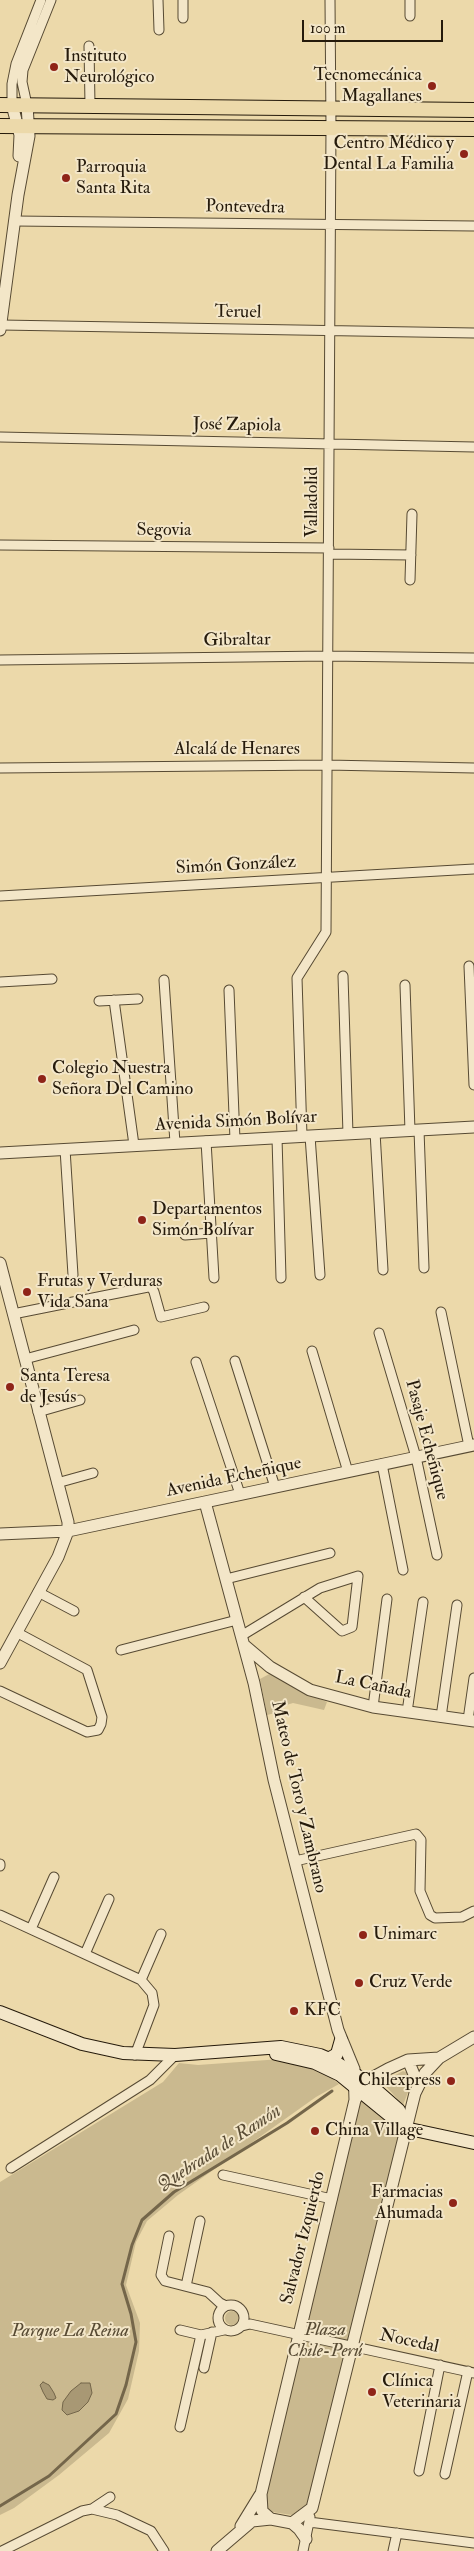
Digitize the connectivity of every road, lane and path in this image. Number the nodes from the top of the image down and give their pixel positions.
1 (41, 0) edge
2 (51, 0) edge
3 (158, 0) edge
4 (183, 0) edge
5 (330, 0) edge
6 (410, 0) edge
7 (410, 16) dead end
8 (183, 18) dead end
9 (159, 30) dead end
10 (89, 46) dead end
11 (6, 105) edge
12 (27, 105) junction
13 (90, 105) junction
14 (331, 107) junction
15 (474, 110) edge
16 (0, 126) edge
17 (24, 126) junction
18 (331, 127) junction
19 (474, 129) edge
20 (15, 221) junction
21 (330, 225) junction
22 (474, 226) edge
23 (1, 321) edge
24 (330, 331) junction
25 (474, 333) edge
26 (0, 437) edge
27 (329, 444) junction
28 (474, 447) edge
29 (412, 514) dead end
30 (0, 546) edge
31 (329, 551) junction
32 (411, 555) junction
33 (410, 580) dead end
34 (328, 656) junction
35 (474, 658) edge
36 (0, 660) edge
37 (327, 765) junction
38 (0, 768) edge
39 (474, 768) edge
40 (474, 870) edge
41 (326, 877) junction
42 (0, 896) edge
43 (469, 966) dead end
44 (343, 976) dead end
45 (52, 979) dead end
46 (164, 980) dead end
47 (0, 982) edge
48 (405, 985) dead end
49 (229, 990) dead end
50 (138, 999) dead end
51 (114, 1000) junction
52 (99, 1001) dead end
53 (474, 1085) edge
54 (474, 1127) edge
55 (415, 1130) junction
56 (375, 1132) junction
57 (348, 1134) junction
58 (306, 1136) junction
59 (277, 1138) junction
60 (235, 1140) junction
61 (206, 1142) junction
62 (175, 1143) junction
63 (134, 1145) junction
64 (65, 1149) junction
65 (0, 1153) edge
66 (212, 1233) junction
67 (185, 1234) dead end
68 (0, 1263) edge
69 (424, 1268) dead end
70 (384, 1270) dead end
71 (73, 1275) dead end
72 (320, 1275) dead end
73 (214, 1278) dead end
74 (281, 1278) dead end
75 (204, 1307) dead end
76 (441, 1312) dead end
77 (13, 1314) junction
78 (134, 1330) dead end
79 (379, 1333) dead end
80 (312, 1351) dead end
81 (25, 1359) junction
82 (234, 1361) dead end
83 (196, 1362) dead end
84 (80, 1400) dead end
85 (38, 1412) junction
86 (472, 1445) edge
87 (416, 1457) junction
88 (382, 1464) junction
89 (348, 1472) junction
90 (94, 1473) dead end
91 (57, 1483) junction
92 (275, 1487) junction
93 (240, 1494) junction
94 (205, 1502) junction
95 (68, 1531) junction
96 (0, 1534) edge
97 (330, 1553) dead end
98 (437, 1555) dead end
99 (403, 1570) dead end
100 (226, 1579) junction
101 (38, 1592) junction
102 (304, 1598) junction
103 (387, 1599) dead end
104 (423, 1602) dead end
105 (457, 1605) dead end
106 (74, 1611) dead end
107 (237, 1620) junction
108 (16, 1632) junction
109 (242, 1641) junction
110 (121, 1650) dead end
111 (0, 1663) edge
112 (250, 1667) junction
113 (270, 1667) junction
114 (474, 1678) edge
115 (0, 1691) edge
116 (373, 1707) junction
117 (408, 1712) junction
118 (441, 1716) junction
119 (471, 1721) edge
120 (295, 1861) junction
121 (54, 1877) dead end
122 (109, 1899) dead end
123 (474, 1910) edge
124 (0, 1915) edge
125 (31, 1929) junction
126 (162, 1934) dead end
127 (85, 1954) junction
128 (141, 1980) junction
129 (0, 2012) edge
130 (474, 2037) edge
131 (341, 2040) junction
132 (228, 2052) junction
133 (135, 2055) junction
134 (175, 2055) junction
135 (439, 2058) junction
136 (328, 2059) junction
137 (408, 2060) junction
138 (418, 2084) junction
139 (359, 2086) junction
140 (405, 2128) junction
141 (474, 2143) edge
142 (11, 2168) dead end
143 (223, 2175) dead end
144 (332, 2199) junction
145 (200, 2221) dead end
146 (169, 2236) dead end
147 (186, 2286) junction
148 (222, 2306) junction
149 (245, 2323) junction
150 (218, 2329) junction
151 (180, 2330) dead end
152 (299, 2334) junction
153 (201, 2335) junction
154 (353, 2346) junction
155 (440, 2365) junction
156 (204, 2368) dead end
157 (471, 2372) edge
158 (180, 2427) dead end
159 (418, 2471) dead end
160 (445, 2474) dead end
161 (261, 2494) junction
162 (110, 2497) dead end
163 (92, 2508) junction
164 (312, 2508) junction
165 (271, 2520) junction
166 (309, 2522) junction
167 (292, 2523) junction
168 (238, 2531) junction
169 (397, 2533) junction
170 (306, 2539) junction
171 (474, 2543) edge
172 (220, 2550) edge
173 (2, 2551) edge
174 (164, 2551) edge
175 (303, 2551) edge
176 (393, 2551) edge

1 - 11 street
2 - 12 street
3 - 9 street
4 - 8 street
5 - 14 street, Valladolid
6 - 7 street
10 - 13 street
11 - 12 main road
11 - 17 street
12 - 13 main road
12 - 17 street
13 - 14 main road
14 - 15 main road
14 - 18 street, Valladolid
16 - 17 main road
17 - 18 main road
17 - 20 street
18 - 19 main road
18 - 21 street, Valladolid
20 - 21 street, Pontevedra
20 - 23 street
21 - 22 street, Pontevedra
21 - 24 street, Valladolid
23 - 24 street, Teruel
24 - 25 street, Teruel
24 - 27 street, Valladolid
26 - 27 street, José Zapiola
27 - 28 street, José Zapiola
27 - 31 street, Valladolid
29 - 32 street
30 - 31 street, Segovia
31 - 32 street, Segovia
31 - 34 street, Valladolid
32 - 33 street
34 - 35 street, Gibraltar
34 - 36 street, Gibraltar
34 - 37 street, Valladolid
37 - 38 street, Alcalá de Henares
37 - 39 street, Alcalá de Henares
37 - 41 street, Valladolid
40 - 41 street, Simón González
41 - 42 street, Simón González
41 - 58 street, Valladolid
43 - 53 street
44 - 57 street
45 - 47 street
46 - 62 street
48 - 55 street
49 - 60 street
50 - 51 street
51 - 52 street
51 - 63 street
54 - 55 street, Avenida Simón Bolívar
55 - 56 street, Avenida Simón Bolívar
55 - 69 street
56 - 57 street, Avenida Simón Bolívar
56 - 70 street
57 - 58 street, Avenida Simón Bolívar
58 - 59 street, Avenida Simón Bolívar
58 - 72 street, Valladolid
59 - 60 street, Avenida Simón Bolívar
59 - 74 street
60 - 61 street, Avenida Simón Bolívar
61 - 62 street, Avenida Simón Bolívar
61 - 66 street
62 - 63 street, Avenida Simón Bolívar
63 - 64 street, Avenida Simón Bolívar
64 - 65 street, Avenida Simón Bolívar
64 - 71 street
66 - 67 street
66 - 73 street
68 - 77 street
75 - 77 street
76 - 86 street
77 - 81 street
78 - 81 street
79 - 87 street, Pasaje Echeñique
80 - 89 street
81 - 85 street
82 - 92 street
83 - 93 street
84 - 85 street
85 - 91 street
86 - 87 street, Avenida Echeñique
87 - 88 street, Avenida Echeñique
87 - 98 street, Pasaje Echeñique
88 - 89 street, Avenida Echeñique
88 - 99 street
89 - 92 street, Avenida Echeñique
90 - 91 street
91 - 95 street
92 - 93 street, Avenida Echeñique
93 - 94 street, Avenida Echeñique
94 - 95 street, Avenida Echeñique
94 - 100 street, Mateo de Toro y Zambrano
95 - 96 street, Avenida Echeñique
95 - 101 street
97 - 100 street
100 - 107 street, Mateo de Toro y Zambrano
101 - 106 street
101 - 108 street
102 - 102 street
102 - 109 street
103 - 116 street
104 - 117 street
105 - 118 street
107 - 109 street, Mateo de Toro y Zambrano
107 - 110 street
108 - 111 street
108 - 115 street
109 - 112 street, Mateo de Toro y Zambrano
109 - 113 street, La Cañada
112 - 113 street, La Cañada
112 - 120 street, Mateo de Toro y Zambrano
113 - 116 street, La Cañada
114 - 119 street
116 - 117 street, La Cañada
117 - 118 street, La Cañada
118 - 119 street, La Cañada
120 - 123 street
120 - 131 street, Mateo de Toro y Zambrano
121 - 125 street
122 - 127 street
124 - 125 street
125 - 127 street
126 - 128 street
127 - 128 street
128 - 133 street
129 - 133 main road
130 - 135 street
131 - 136 main road
131 - 139 street, Mateo de Toro y Zambrano
132 - 134 main road
132 - 136 main road
132 - 139 main road
133 - 134 main road
134 - 142 street
135 - 137 street
135 - 138 street
136 - 139 main road
137 - 138 street
137 - 139 street
138 - 140 street
139 - 140 main road
139 - 144 street, Salvador Izquierdo
140 - 141 main road
140 - 154 street
143 - 144 street
144 - 152 street, Salvador Izquierdo
145 - 147 street
146 - 147 street
147 - 148 street
148 - 149 street
148 - 150 street
149 - 150 street
149 - 152 street, Nocedal
150 - 153 street
150 - 156 street
151 - 153 street
152 - 154 street, Nocedal
152 - 161 street, Salvador Izquierdo
153 - 158 street
154 - 155 street, Nocedal
154 - 164 street
155 - 157 street, Nocedal
155 - 159 street
157 - 160 street
161 - 165 street, Salvador Izquierdo
161 - 168 street, Salvador Izquierdo
162 - 163 street
163 - 173 street
163 - 174 street
164 - 166 street
164 - 167 street
165 - 167 street
165 - 168 street
166 - 169 street
166 - 170 street
167 - 170 street
168 - 172 street
169 - 171 street
169 - 176 street
170 - 175 street

